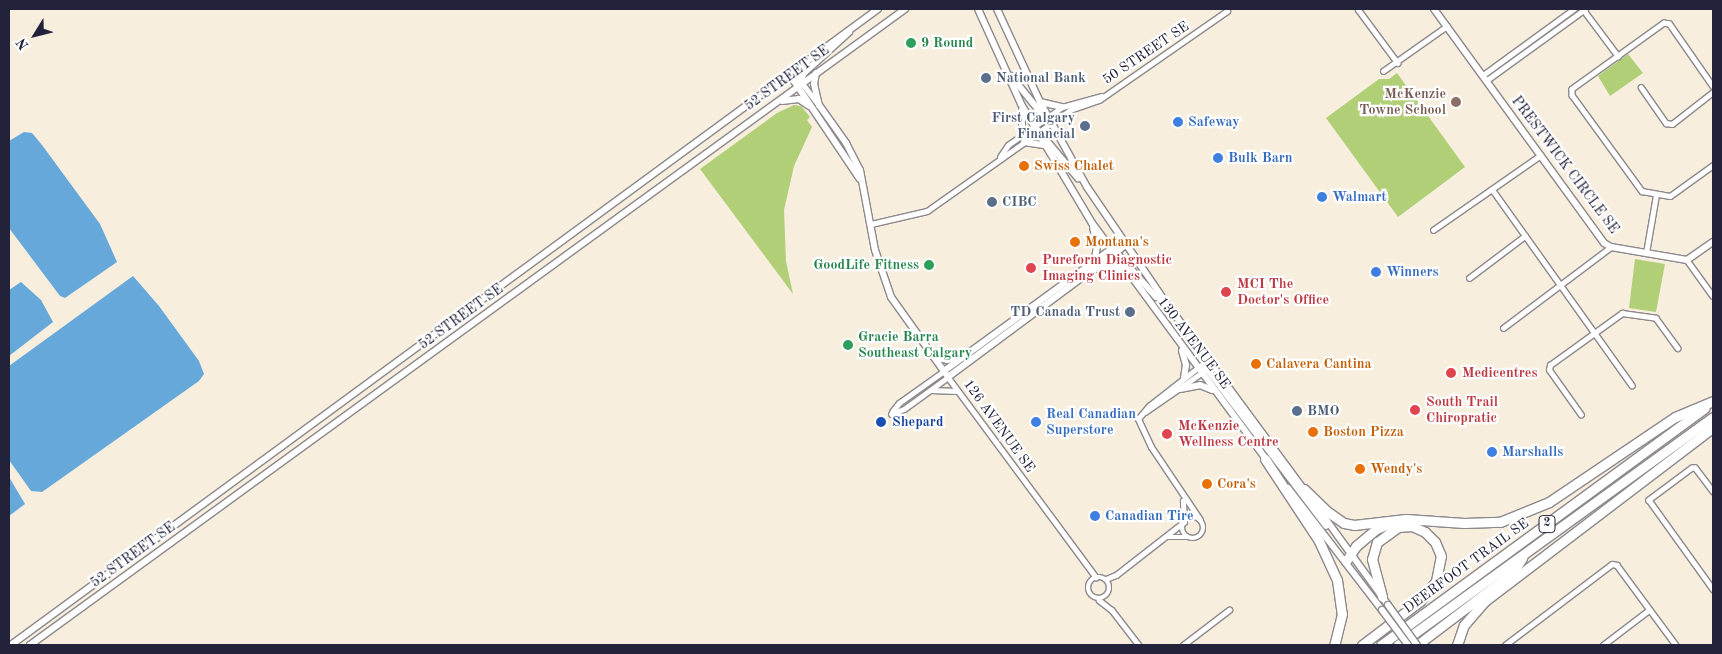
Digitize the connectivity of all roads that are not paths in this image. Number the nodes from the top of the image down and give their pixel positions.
1 (878, 9) edge
2 (905, 9) edge
3 (978, 9) edge
4 (997, 9) edge
5 (1358, 9) edge
6 (1434, 9) edge
7 (1574, 9) edge
8 (1584, 9) edge
9 (1227, 11) dead end
10 (1447, 26) junction
11 (851, 29) junction
12 (1618, 56) junction
13 (1398, 63) junction
14 (1006, 70) junction
15 (1383, 71) dead end
16 (816, 73) junction
17 (792, 74) junction
18 (1485, 78) junction
19 (800, 83) junction
20 (1641, 87) dead end
21 (1713, 87) edge
22 (1713, 92) edge
23 (1102, 96) junction
24 (1040, 102) junction
25 (774, 104) junction
26 (1021, 104) junction
27 (816, 107) junction
28 (1062, 107) junction
29 (1046, 119) junction
30 (1052, 124) junction
31 (1037, 130) junction
32 (1023, 138) junction
33 (1044, 145) junction
34 (1541, 156) junction
35 (1713, 165) edge
36 (1087, 187) junction
37 (1492, 189) junction
38 (1656, 194) junction
39 (1092, 223) junction
40 (871, 224) junction
41 (1433, 230) dead end
42 (1525, 236) junction
43 (1713, 242) edge
44 (1124, 243) junction
45 (1611, 247) junction
46 (1113, 252) junction
47 (1646, 253) junction
48 (1095, 258) junction
49 (1687, 260) junction
50 (1092, 270) junction
51 (1124, 270) junction
52 (1469, 278) dead end
53 (1560, 285) junction
54 (1713, 296) edge
55 (1164, 300) junction
56 (1503, 328) dead end
57 (1594, 333) junction
58 (1182, 347) junction
59 (1678, 348) dead end
60 (967, 355) junction
61 (933, 357) junction
62 (1206, 367) junction
63 (944, 371) junction
64 (948, 377) junction
65 (1184, 378) junction
66 (1632, 385) dead end
67 (1180, 389) junction
68 (930, 390) junction
69 (957, 391) junction
70 (1216, 393) junction
71 (1713, 402) edge
72 (1144, 412) junction
73 (1581, 415) dead end
74 (1713, 417) edge
75 (1713, 428) edge
76 (1266, 459) junction
77 (1304, 489) junction
78 (1713, 492) edge
79 (1182, 497) junction
80 (1406, 519) junction
81 (1200, 520) junction
82 (1184, 522) junction
83 (1338, 537) junction
84 (1187, 538) junction
85 (1162, 540) junction
86 (1525, 554) junction
87 (1348, 556) junction
88 (1116, 575) junction
89 (1095, 578) junction
90 (1106, 579) junction
91 (1111, 587) junction
92 (1713, 589) edge
93 (1107, 596) junction
94 (1382, 597) junction
95 (1098, 599) junction
96 (1112, 610) junction
97 (1650, 610) junction
98 (1230, 611) dead end
99 (11, 645) edge
100 (30, 645) edge
101 (1139, 645) edge
102 (1183, 645) edge
103 (1334, 645) edge
104 (1362, 645) edge
105 (1381, 645) edge
106 (1398, 645) edge
107 (1408, 645) edge
108 (1417, 645) edge
109 (1457, 645) edge
110 (1505, 645) edge
111 (1603, 645) edge
112 (1676, 645) edge

1 - 11 main road, 52 STREET SE
2 - 16 main road, 52 STREET SE
3 - 14 main road, 130 AVENUE SE
4 - 24 main road
5 - 13 street
6 - 10 main road, PRESTWICK CIRCLE SE
7 - 18 street
8 - 12 street
8 - 18 street
9 - 23 street, 50 STREET SE
10 - 13 street
10 - 18 main road, PRESTWICK CIRCLE SE
11 - 17 main road, 52 STREET SE
11 - 19 main road
12 - 21 street
12 - 38 street
13 - 15 street
14 - 26 main road, 130 AVENUE SE
14 - 29 main road
16 - 19 main road, 52 STREET SE
16 - 27 main road
17 - 19 main road, 126 AVENUE SE
17 - 99 main road, 52 STREET SE
18 - 34 main road, PRESTWICK CIRCLE SE
19 - 25 main road, 52 STREET SE
19 - 27 main road, 126 AVENUE SE
20 - 22 street
23 - 28 street, 50 STREET SE
23 - 30 street, 50 STREET SE
24 - 28 main road
24 - 29 main road
25 - 27 main road
25 - 100 main road, 52 STREET SE
26 - 31 main road, 130 AVENUE SE
26 - 32 main road
27 - 40 main road, 126 AVENUE SE
28 - 29 street, 50 STREET SE
29 - 30 main road
29 - 31 street, 50 STREET SE
30 - 31 street, 50 STREET SE
30 - 36 main road, 130 AVENUE SE
31 - 32 street, 50 STREET SE
31 - 33 main road, 130 AVENUE SE
31 - 36 main road
32 - 33 main road
32 - 40 street, 50 STREET SE
33 - 39 main road, 130 AVENUE SE
34 - 37 street
34 - 45 main road, PRESTWICK CIRCLE SE
35 - 38 street
36 - 44 main road, 130 AVENUE SE
37 - 41 street
37 - 42 street
38 - 47 street
39 - 46 main road, 130 AVENUE SE
39 - 48 main road
40 - 61 main road, 126 AVENUE SE
42 - 52 street
42 - 53 street
43 - 49 main road
44 - 46 main road
44 - 55 main road, 130 AVENUE SE
45 - 47 main road, PRESTWICK CIRCLE SE
45 - 53 street
46 - 48 main road
46 - 50 main road
46 - 51 main road, 130 AVENUE SE
46 - 55 main road
47 - 49 main road, PRESTWICK CIRCLE SE
48 - 60 main road
49 - 54 street
50 - 51 main road
50 - 64 main road
51 - 58 main road, 130 AVENUE SE
53 - 56 street
53 - 57 street
55 - 62 main road, 130 AVENUE SE
57 - 59 street
57 - 66 street
57 - 73 street
58 - 62 main road, 130 AVENUE SE
58 - 65 main road
60 - 61 main road
60 - 63 main road
61 - 63 main road, 126 AVENUE SE
62 - 65 street
62 - 67 street
62 - 70 main road, 130 AVENUE SE
62 - 77 main road, 130 AVENUE SE
62 - 83 main road
63 - 64 main road, 126 AVENUE SE
63 - 68 street
64 - 68 street
64 - 69 street, 126 AVENUE SE
65 - 72 street
67 - 70 main road
67 - 72 street
68 - 69 street
69 - 89 street, 126 AVENUE SE
70 - 76 main road, 130 AVENUE SE
71 - 80 highway
71 - 105 highway, DEERFOOT TRAIL SE / 2
72 - 79 street
74 - 86 highway, DEERFOOT TRAIL SE / 2
75 - 109 highway
76 - 87 main road, 130 AVENUE SE
76 - 103 highway
77 - 80 highway
77 - 83 main road, 130 AVENUE SE
78 - 92 street
79 - 81 street
79 - 82 street
80 - 87 highway
81 - 82 street
81 - 84 street
82 - 84 street
82 - 85 street
83 - 87 main road, 130 AVENUE SE
84 - 85 street
85 - 88 street
86 - 106 highway, DEERFOOT TRAIL SE / 2
86 - 108 highway
87 - 94 main road, 130 AVENUE SE
87 - 107 main road, 130 AVENUE SE, bridge
88 - 90 street
88 - 91 street
89 - 90 street
89 - 95 street
90 - 91 street
91 - 93 street
93 - 95 street
93 - 96 street
94 - 104 highway
94 - 108 main road, 130 AVENUE SE, bridge
95 - 96 street
96 - 101 street
97 - 110 street
97 - 111 street
97 - 112 street
98 - 102 street

